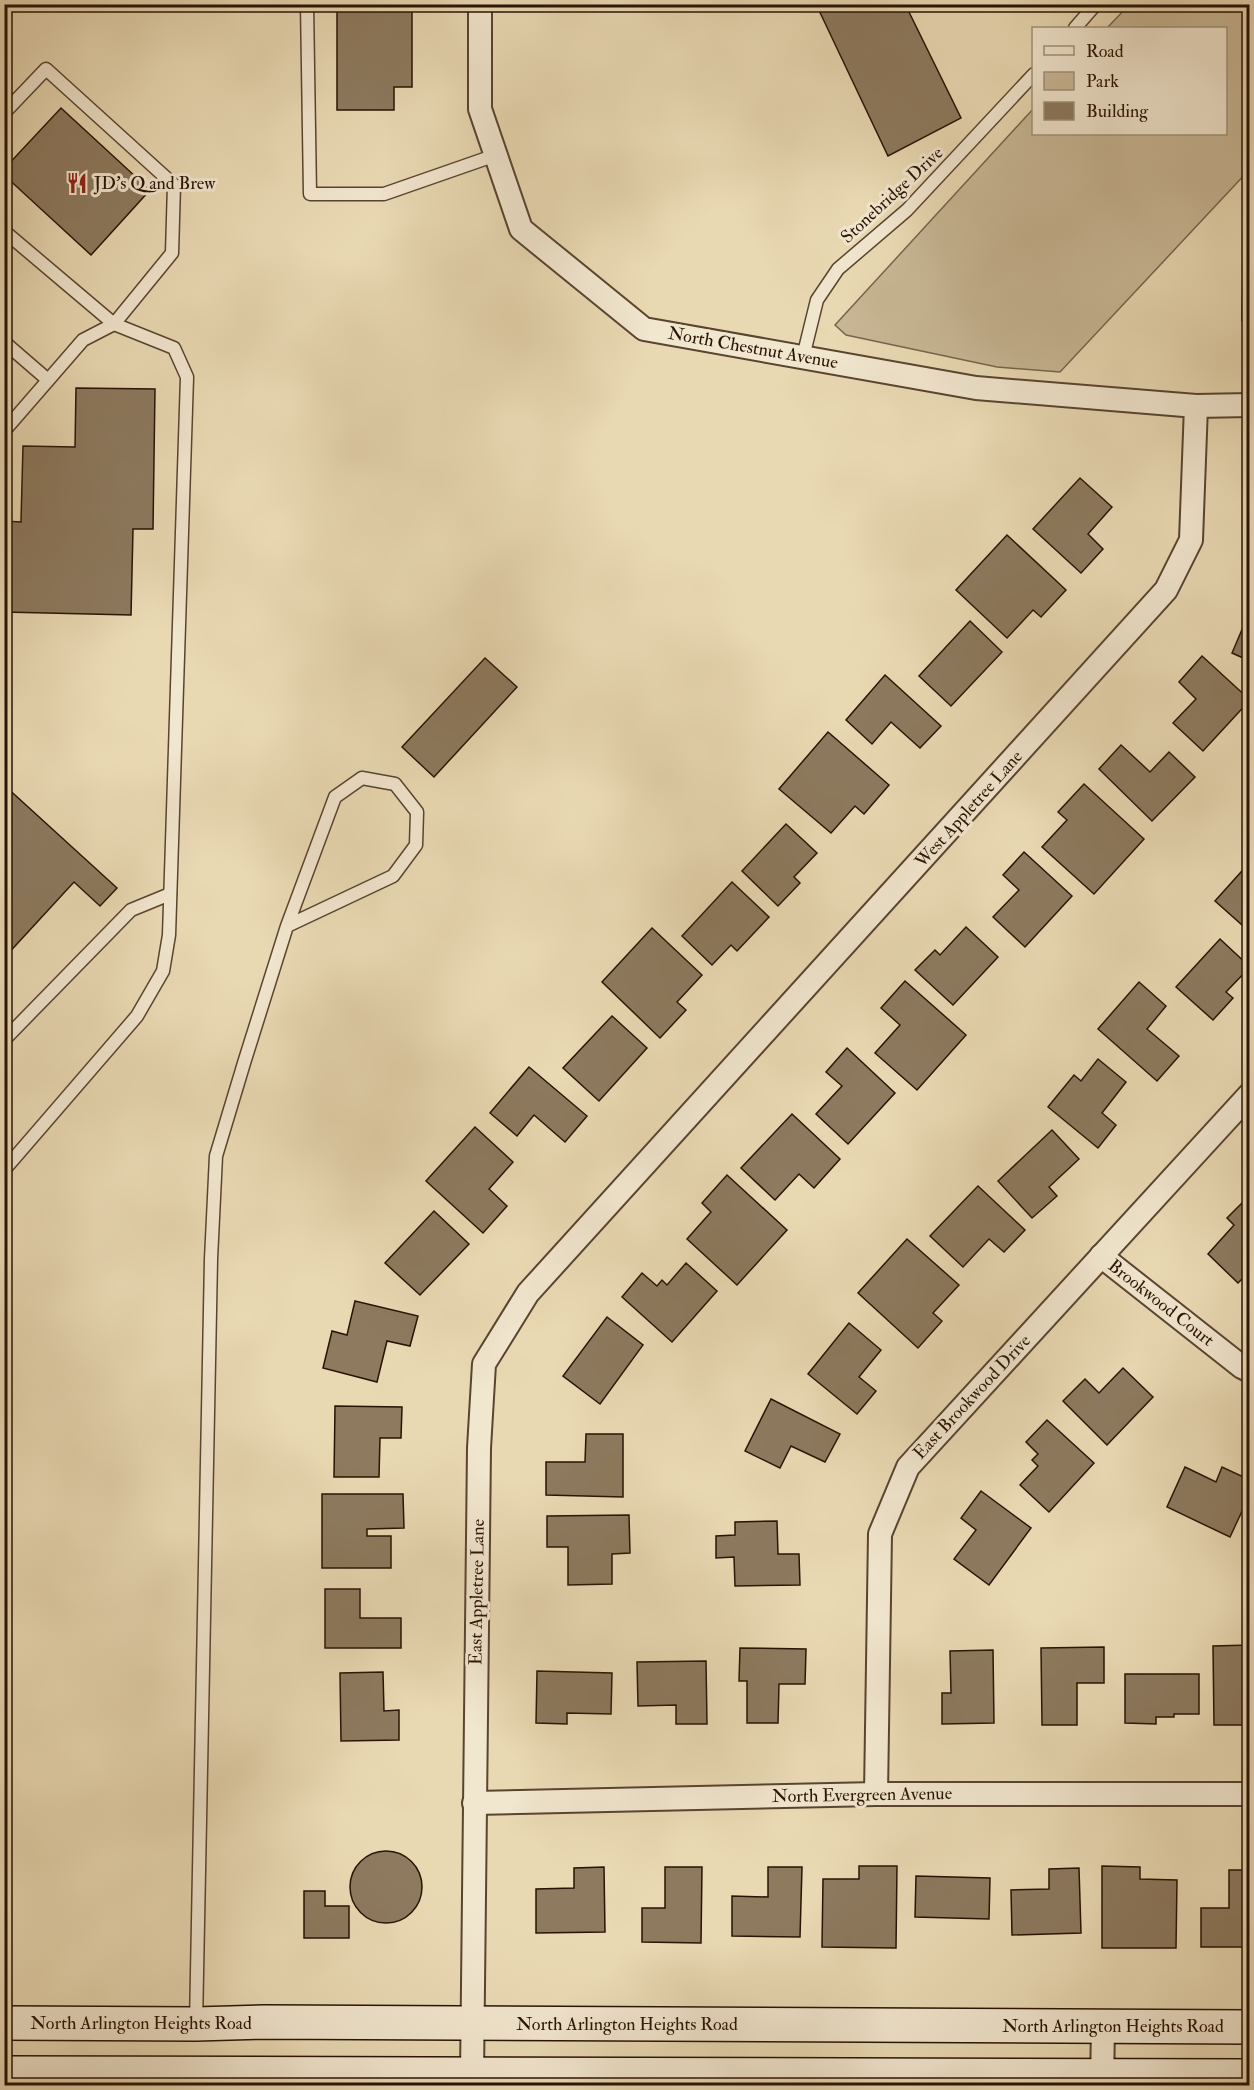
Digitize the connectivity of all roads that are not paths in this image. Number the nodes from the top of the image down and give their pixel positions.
1 (307, 4) edge
2 (480, 4) edge
3 (1096, 4) edge
4 (1076, 27) edge
5 (1032, 76) edge
6 (4, 113) edge
7 (496, 155) junction
8 (4, 231) edge
9 (114, 324) junction
10 (4, 342) edge
11 (803, 357) junction
12 (48, 380) junction
13 (1250, 405) edge
14 (1197, 406) junction
15 (4, 431) edge
16 (170, 894) junction
17 (287, 926) junction
18 (4, 1040) edge
19 (1250, 1094) edge
20 (644, 1168) joint
21 (4, 1170) edge
22 (1101, 1256) junction
23 (1250, 1371) edge
24 (876, 1794) junction
25 (1250, 1794) edge
26 (474, 1803) junction
27 (4, 2023) edge
28 (472, 2023) junction
29 (196, 2024) junction
30 (1103, 2025) junction
31 (1250, 2027) edge
32 (4, 2073) edge
33 (472, 2074) junction
34 (1250, 2076) edge
35 (265, 2079) edge
36 (1102, 2081) edge

1 - 7 lane
2 - 7 street, North Chestnut Avenue
3 - 4 lane
5 - 11 lane, Stonebridge Drive
6 - 9 lane
7 - 11 street, North Chestnut Avenue
8 - 9 lane
9 - 12 lane
9 - 16 lane
10 - 12 lane
11 - 14 street, North Chestnut Avenue
12 - 15 lane
13 - 14 street, North Chestnut Avenue
14 - 20 street, West Appletree Lane
16 - 18 lane
16 - 21 lane
17 - 17 lane
17 - 29 lane
19 - 22 street, East Brookwood Drive
20 - 26 street, East Appletree Lane
22 - 23 street, Brookwood Court
22 - 24 street, East Brookwood Drive
24 - 25 street, North Evergreen Avenue
24 - 26 street, North Evergreen Avenue
26 - 28 street, East Appletree Lane
27 - 29 main road, North Arlington Heights Road
28 - 29 main road, North Arlington Heights Road
28 - 30 main road, North Arlington Heights Road
28 - 33 street, East Appletree Lane
30 - 31 main road, North Arlington Heights Road
30 - 36 street
32 - 35 main road
33 - 35 main road
33 - 36 main road
34 - 36 main road

